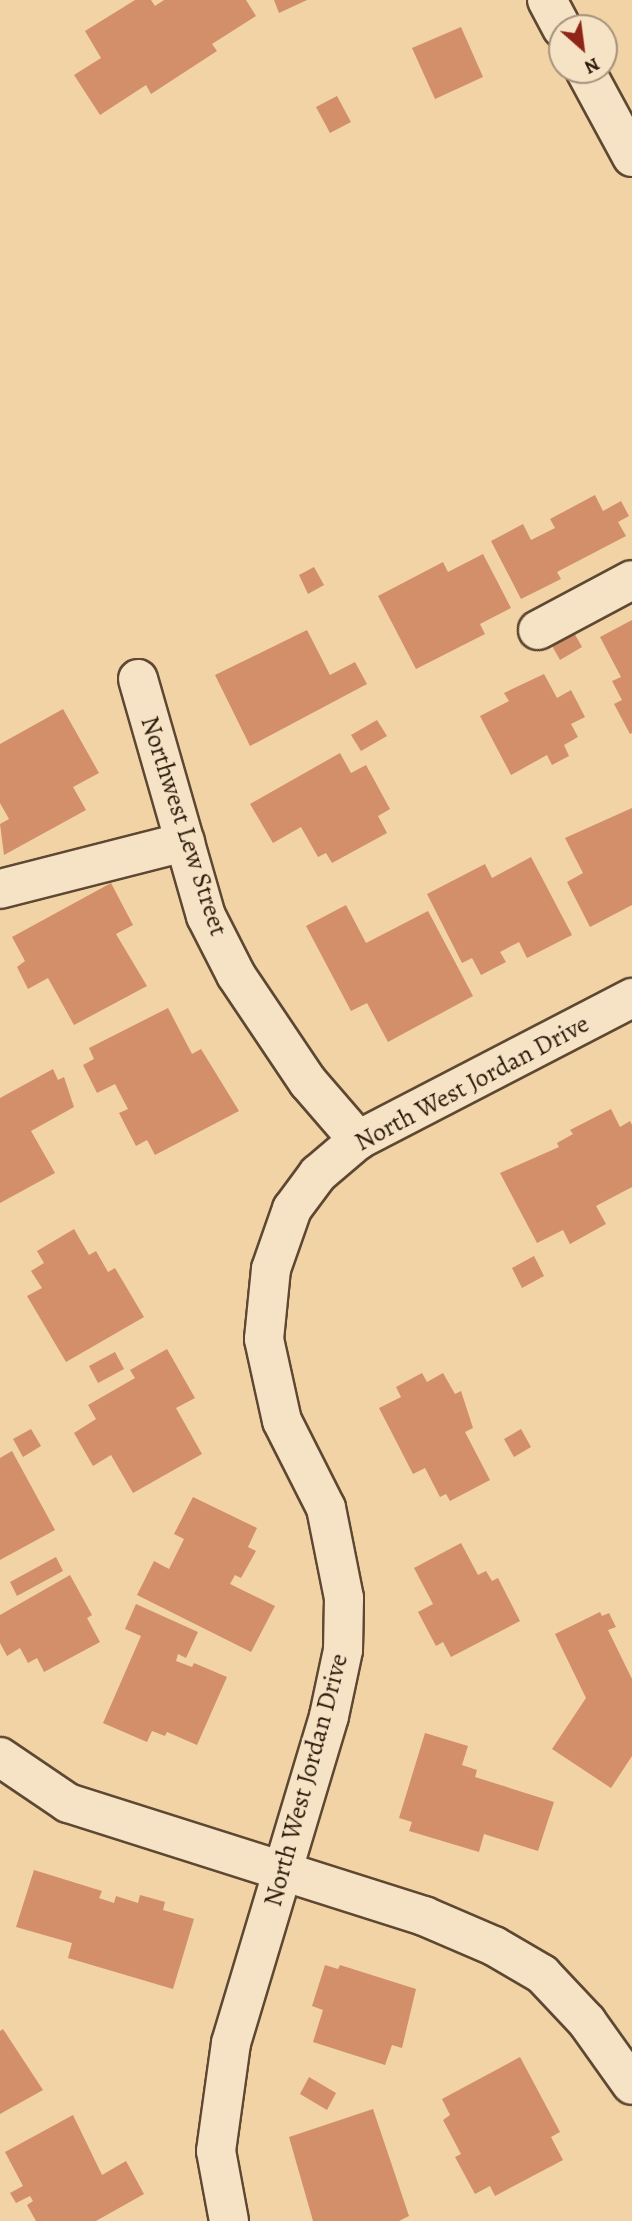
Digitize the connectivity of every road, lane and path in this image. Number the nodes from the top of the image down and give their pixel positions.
1 (593, 84) edge
2 (632, 157) edge
3 (632, 580) edge
4 (538, 630) dead end
5 (138, 679) dead end
6 (185, 842) junction
7 (0, 890) edge
8 (632, 998) edge
9 (358, 1140) junction
10 (0, 1756) edge
11 (282, 1872) junction
12 (632, 2085) edge
13 (229, 2221) edge

1 - 2 street
3 - 4 street
5 - 6 street, Northwest Lew Street
6 - 7 street
6 - 9 street, Northwest Lew Street
8 - 9 street, North West Jordan Drive
9 - 11 street, North West Jordan Drive
10 - 11 street
11 - 12 street
11 - 13 street, North West Jordan Drive

